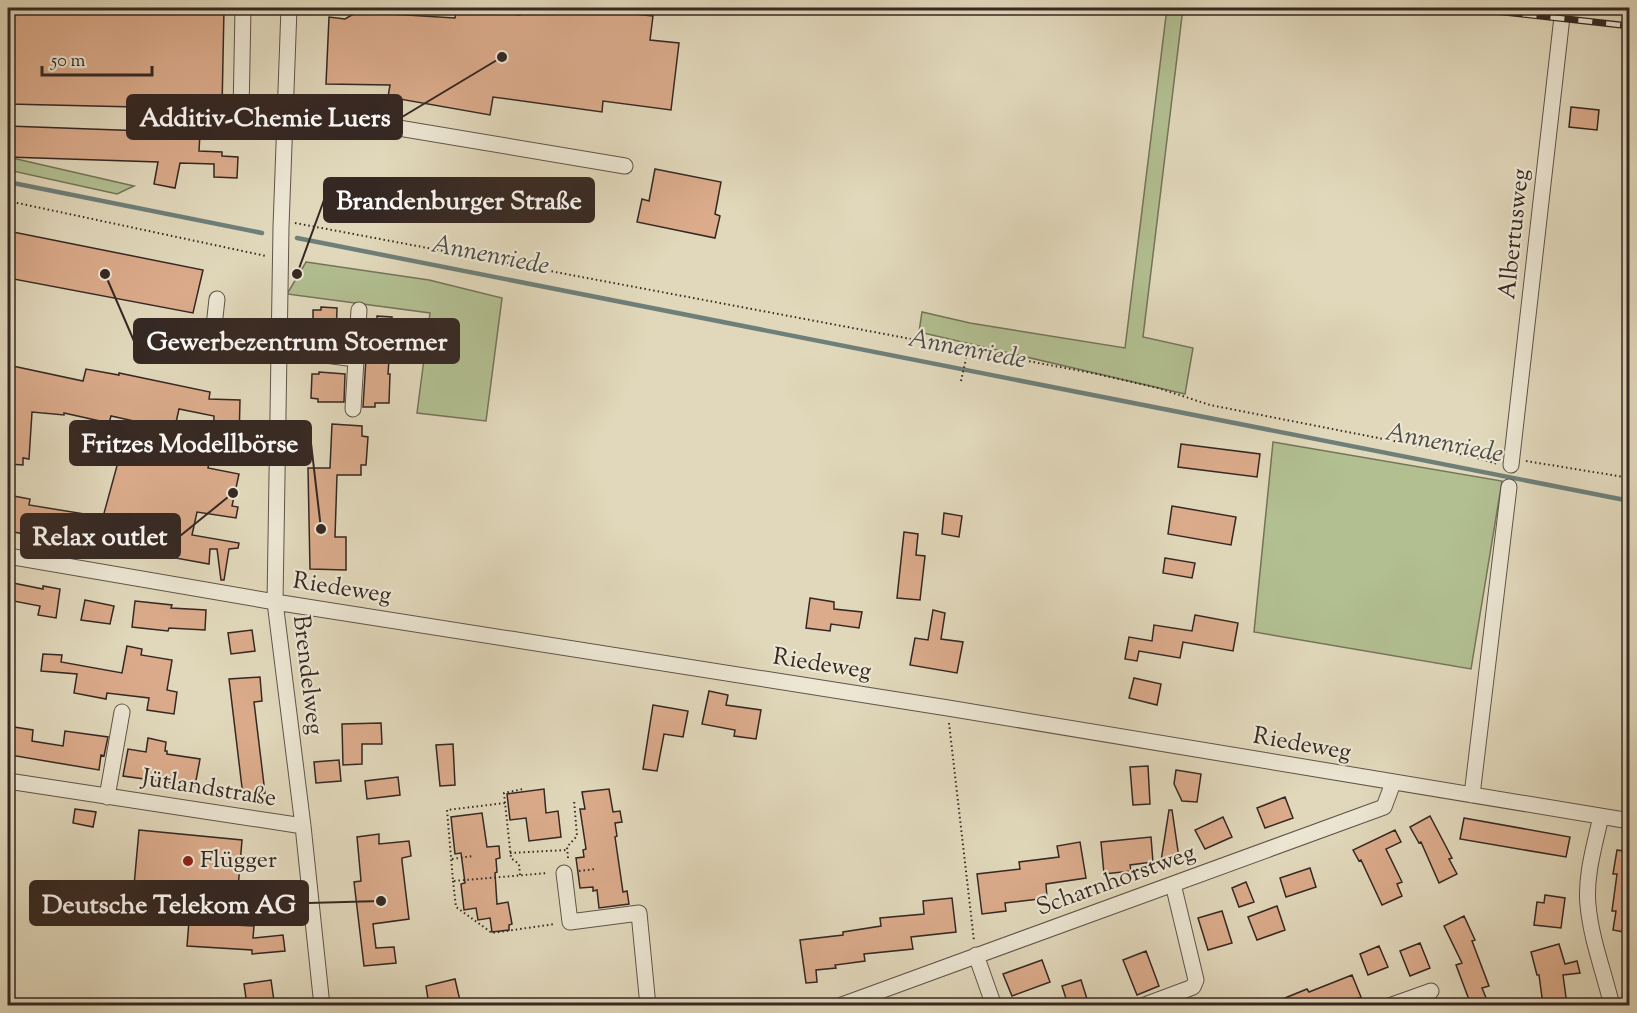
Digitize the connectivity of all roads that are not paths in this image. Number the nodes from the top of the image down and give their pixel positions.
1 (243, 8) edge
2 (289, 8) edge
3 (1563, 8) edge
4 (285, 112) junction
5 (626, 166) dead end
6 (217, 299) dead end
7 (359, 310) dead end
8 (279, 349) junction
9 (356, 358) junction
10 (353, 409) dead end
11 (1512, 463) road end
12 (1509, 487) dead end
13 (8, 556) edge
14 (275, 602) junction
15 (122, 712) dead end
16 (8, 781) edge
17 (1393, 783) junction
18 (1472, 795) junction
19 (107, 797) junction
20 (1601, 816) junction
21 (1629, 821) edge
22 (303, 826) junction
23 (567, 872) road end
24 (1173, 884) junction
25 (976, 955) junction
26 (1431, 991) dead end
27 (322, 1005) edge
28 (648, 1005) edge
29 (839, 1005) edge
30 (994, 1005) edge
31 (1142, 1005) edge
32 (1389, 1005) edge
33 (1612, 1005) edge

1 - 4 street
2 - 4 street, Brendelweg
3 - 11 street, Albertusweg
4 - 5 street
4 - 8 street, Brendelweg
6 - 8 street
7 - 9 street
8 - 9 street
8 - 14 street, Brendelweg
9 - 10 street
12 - 18 street
13 - 14 street, Riedeweg
14 - 17 street, Riedeweg
14 - 22 street, Brendelweg
15 - 19 street, Jütlandstraße
16 - 19 street, Jütlandstraße
17 - 18 street, Riedeweg
17 - 24 street, Scharnhorstweg
18 - 20 street, Riedeweg
19 - 22 street, Jütlandstraße
20 - 21 street, Riedeweg
20 - 33 street
22 - 27 street, Brendelweg
23 - 28 street
24 - 25 street, Scharnhorstweg
24 - 31 street
25 - 29 street, Scharnhorstweg
25 - 30 street
26 - 32 street

